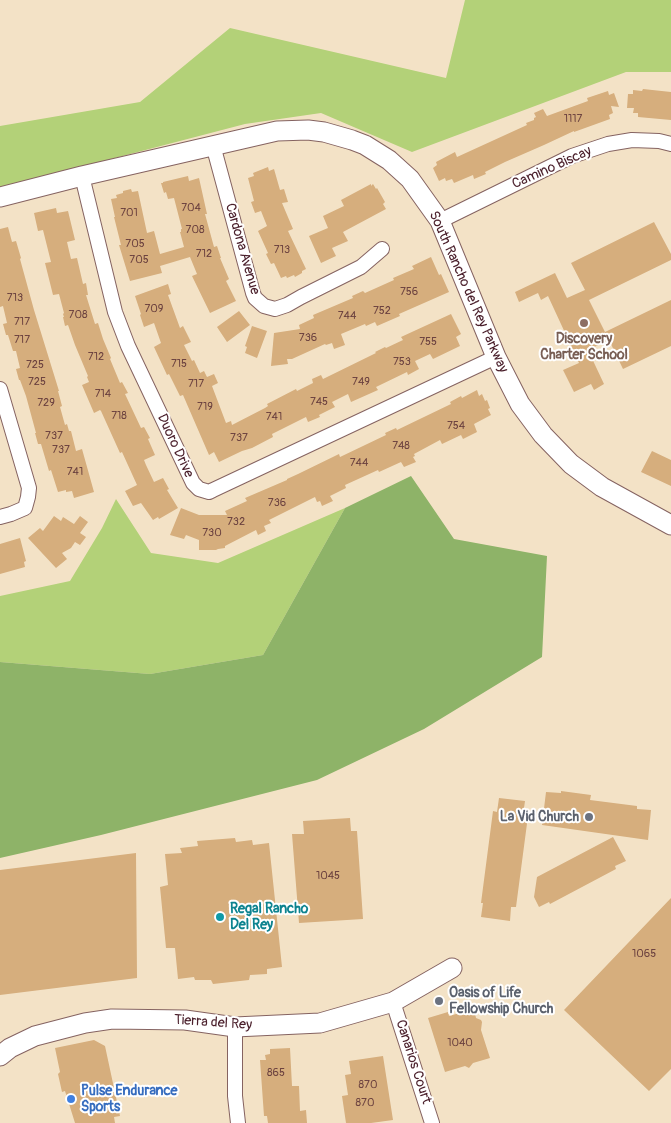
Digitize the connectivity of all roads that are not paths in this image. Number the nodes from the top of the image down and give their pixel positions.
1 (671, 144) edge
2 (213, 145) junction
3 (82, 176) junction
4 (0, 197) edge
5 (440, 221) junction
6 (382, 249) dead end
7 (496, 357) junction
8 (0, 389) edge
9 (0, 517) edge
10 (671, 525) edge
11 (452, 968) dead end
12 (394, 1002) junction
13 (235, 1027) junction
14 (0, 1056) edge
15 (238, 1123) edge
16 (432, 1123) edge

1 - 5 street, Camino Biscay
2 - 3 street, South Rancho del Rey Parkway
2 - 5 street, South Rancho del Rey Parkway
2 - 6 street, Cardona Avenue
3 - 4 street, South Rancho del Rey Parkway
3 - 7 street, Duoro Drive
5 - 7 street, South Rancho del Rey Parkway
7 - 10 street, South Rancho del Rey Parkway
8 - 9 street
11 - 12 street, Tierra del Rey
12 - 13 street, Tierra del Rey
12 - 16 street, Canarios Court
13 - 14 street, Tierra del Rey
13 - 15 street

